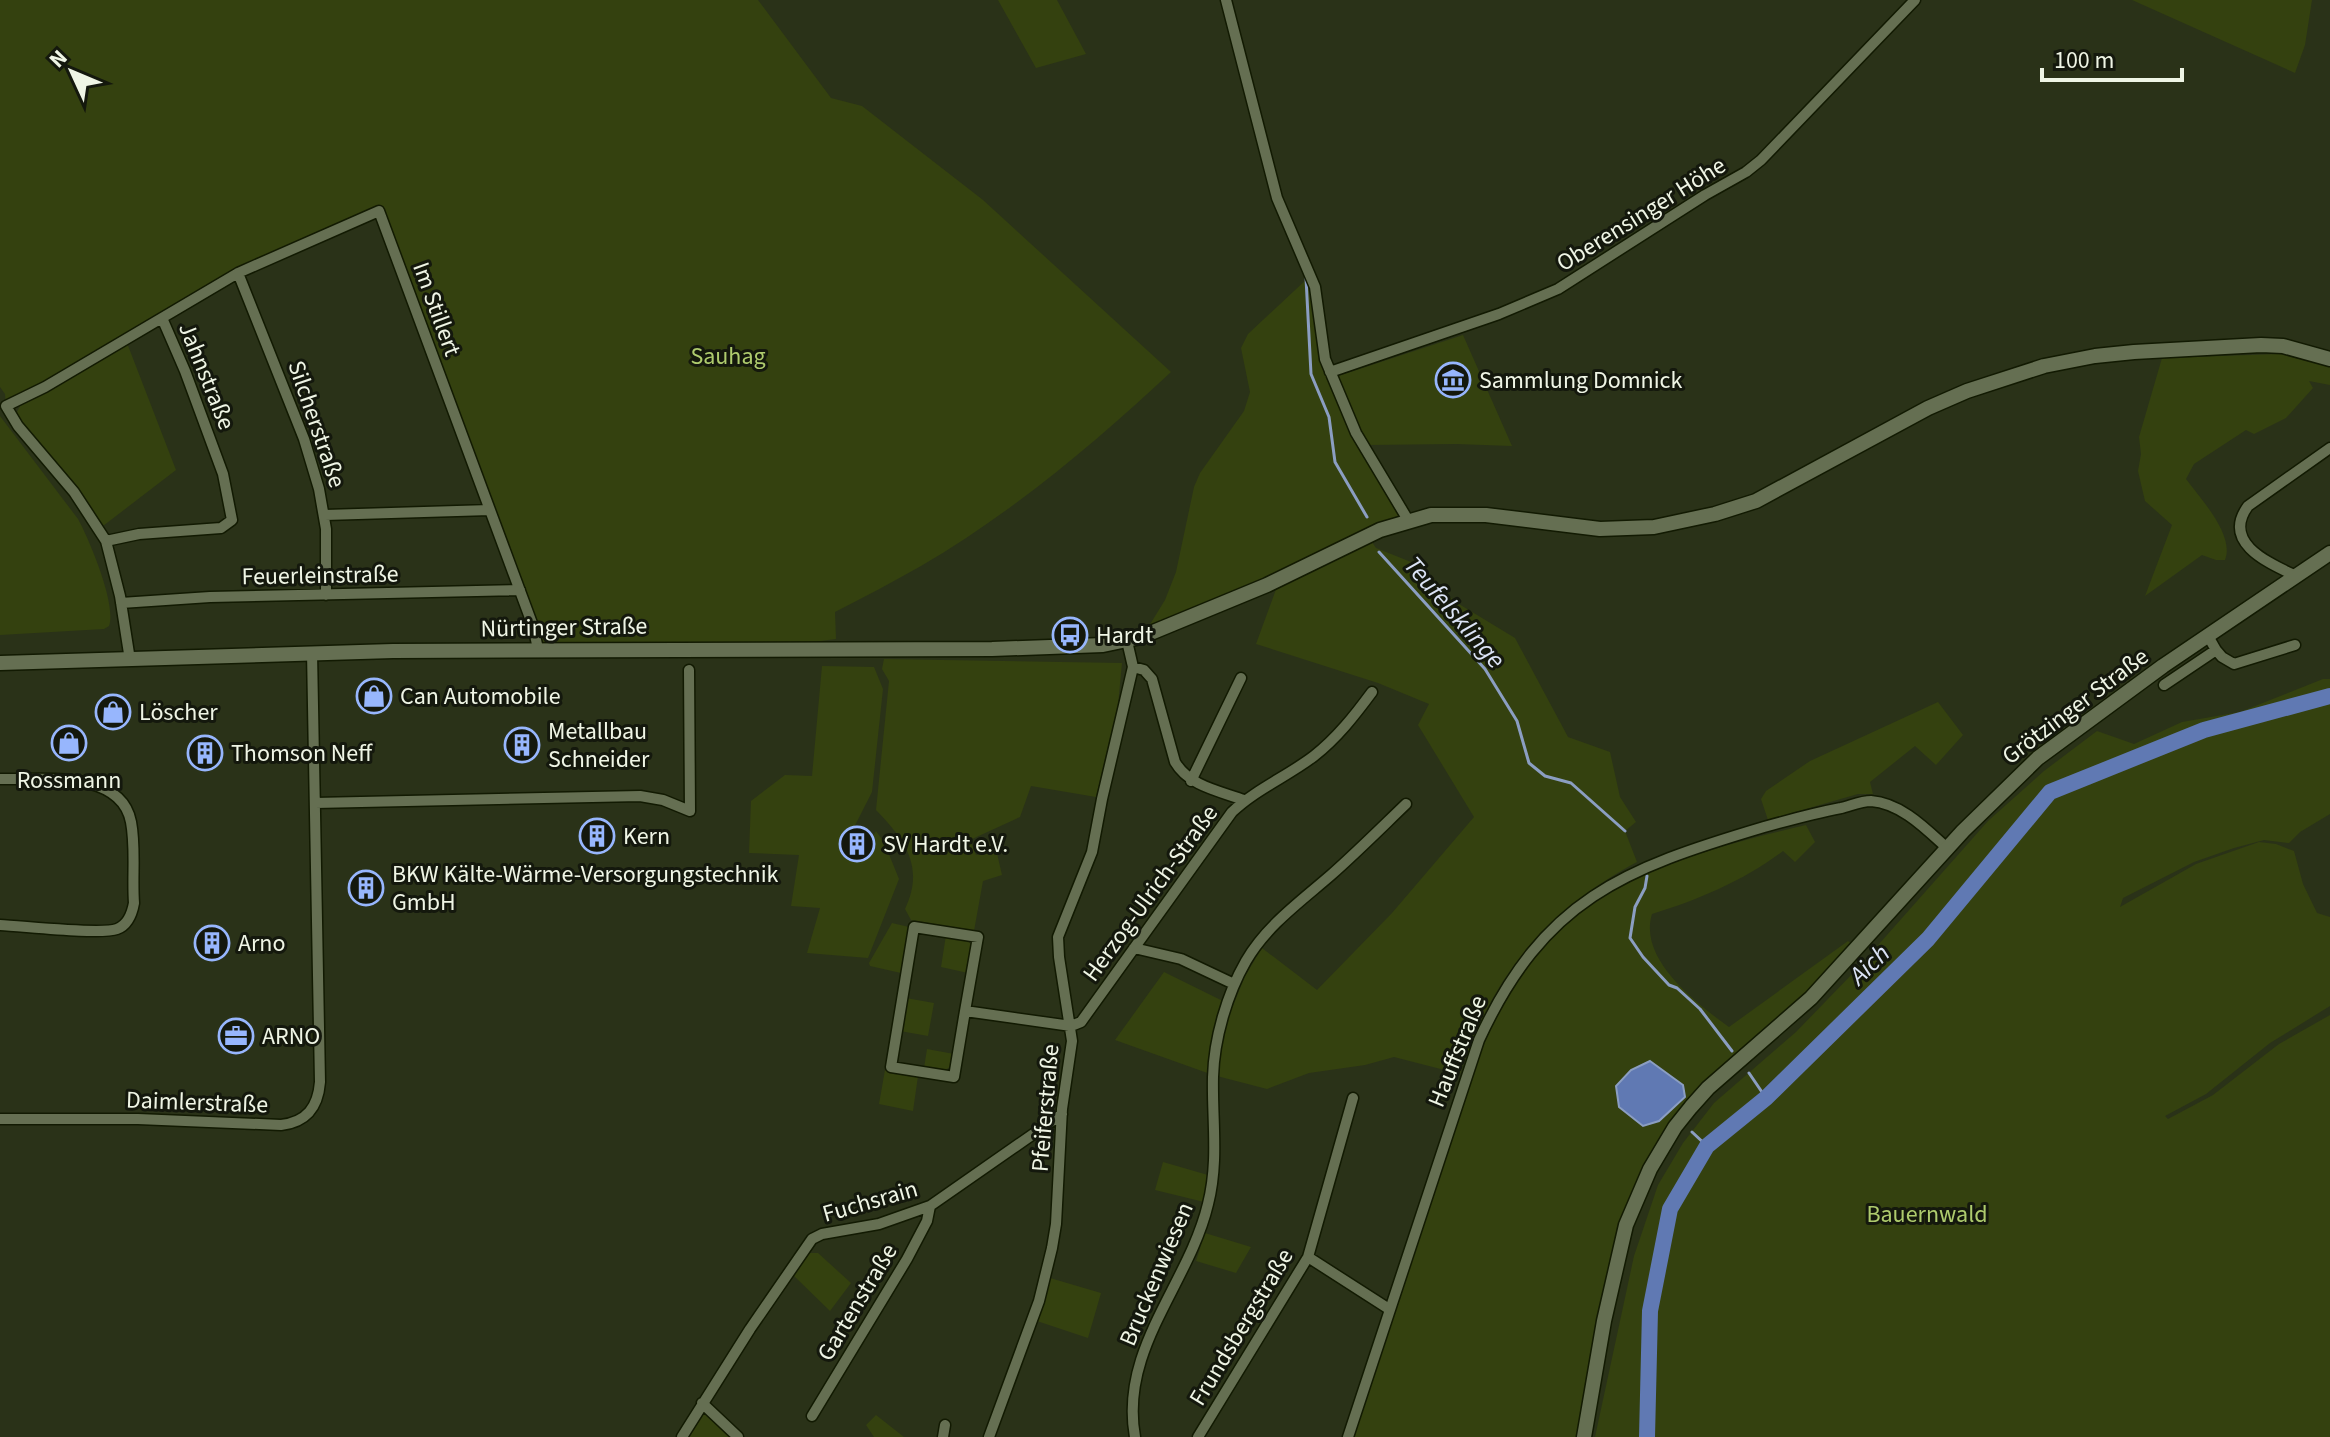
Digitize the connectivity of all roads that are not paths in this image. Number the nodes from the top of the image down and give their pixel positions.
1 (1226, 0) edge
2 (1915, 0) edge
3 (238, 273) junction
4 (162, 318) junction
5 (2330, 359) edge
6 (1330, 372) junction
7 (2330, 448) edge
8 (490, 510) junction
9 (325, 515) junction
10 (1408, 520) junction
11 (106, 541) junction
12 (2330, 553) edge
13 (2296, 576) junction
14 (520, 590) junction
15 (326, 595) junction
16 (121, 603) junction
17 (2208, 636) junction
18 (1127, 641) junction
19 (2295, 645) dead end
20 (538, 649) junction
21 (2216, 650) junction
22 (312, 652) junction
23 (130, 660) junction
24 (0, 663) edge
25 (1133, 667) junction
26 (689, 670) dead end
27 (1241, 678) dead end
28 (2164, 685) dead end
29 (1372, 692) dead end
30 (0, 779) edge
31 (1191, 781) junction
32 (1244, 800) junction
33 (315, 803) junction
34 (1406, 804) dead end
35 (1947, 848) junction
36 (0, 925) edge
37 (1134, 948) junction
38 (1234, 984) junction
39 (965, 1011) junction
40 (1071, 1026) junction
41 (1353, 1098) dead end
42 (1062, 1114) junction
43 (0, 1119) edge
44 (930, 1206) junction
45 (1308, 1257) junction
46 (1389, 1309) junction
47 (702, 1403) junction
48 (812, 1416) dead end
49 (945, 1425) dead end
50 (682, 1437) edge
51 (738, 1437) edge
52 (943, 1437) edge
53 (989, 1437) edge
54 (1135, 1437) edge
55 (1198, 1437) edge
56 (1348, 1437) edge
57 (1584, 1437) edge

1 - 6 street
2 - 6 street, Oberensinger Höhe
3 - 4 street, Im Stillert
3 - 8 street, Im Stillert
3 - 9 street, Silcherstraße
4 - 11 street, Jahnstraße
4 - 11 street, Jahnstraße
5 - 10 main road, Nürtinger Straße
6 - 10 street
7 - 13 street
8 - 9 street
8 - 14 street, Im Stillert
9 - 15 street, Silcherstraße
10 - 18 main road, Nürtinger Straße
11 - 16 street, Jahnstraße
12 - 13 main road, Grötzinger Straße
13 - 17 main road, Grötzinger Straße
14 - 15 street, Feuerleinstraße
14 - 20 street, Im Stillert
15 - 16 street, Feuerleinstraße
16 - 23 street, Jahnstraße
17 - 21 street
17 - 35 main road, Grötzinger Straße
18 - 20 main road, Nürtinger Straße
18 - 25 street, Pfeiferstraße
19 - 21 street
20 - 22 main road, Nürtinger Straße
21 - 28 street
22 - 23 main road, Nürtinger Straße
22 - 33 street, Daimlerstraße
23 - 24 main road, Nürtinger Straße
25 - 31 street
25 - 40 street, Pfeiferstraße
26 - 33 street
27 - 31 street
29 - 32 street, Herzog-Ulrich-Straße
30 - 36 street
31 - 32 street
32 - 37 street, Herzog-Ulrich-Straße
33 - 43 street, Daimlerstraße
34 - 38 street, Bruckenwiesen
35 - 46 street, Hauffstraße
35 - 57 main road, Grötzinger Straße
37 - 38 street
37 - 40 street, Herzog-Ulrich-Straße
38 - 54 street, Bruckenwiesen
39 - 39 street
39 - 40 street
40 - 42 street, Pfeiferstraße
41 - 45 street, Frundsbergstraße
42 - 44 street, Fuchsrain
42 - 53 street, Pfeiferstraße
44 - 47 street, Fuchsrain
44 - 48 street, Gartenstraße
45 - 46 street
45 - 55 street, Frundsbergstraße
46 - 56 street, Hauffstraße
47 - 50 street, Fuchsrain
47 - 51 street
49 - 52 street

